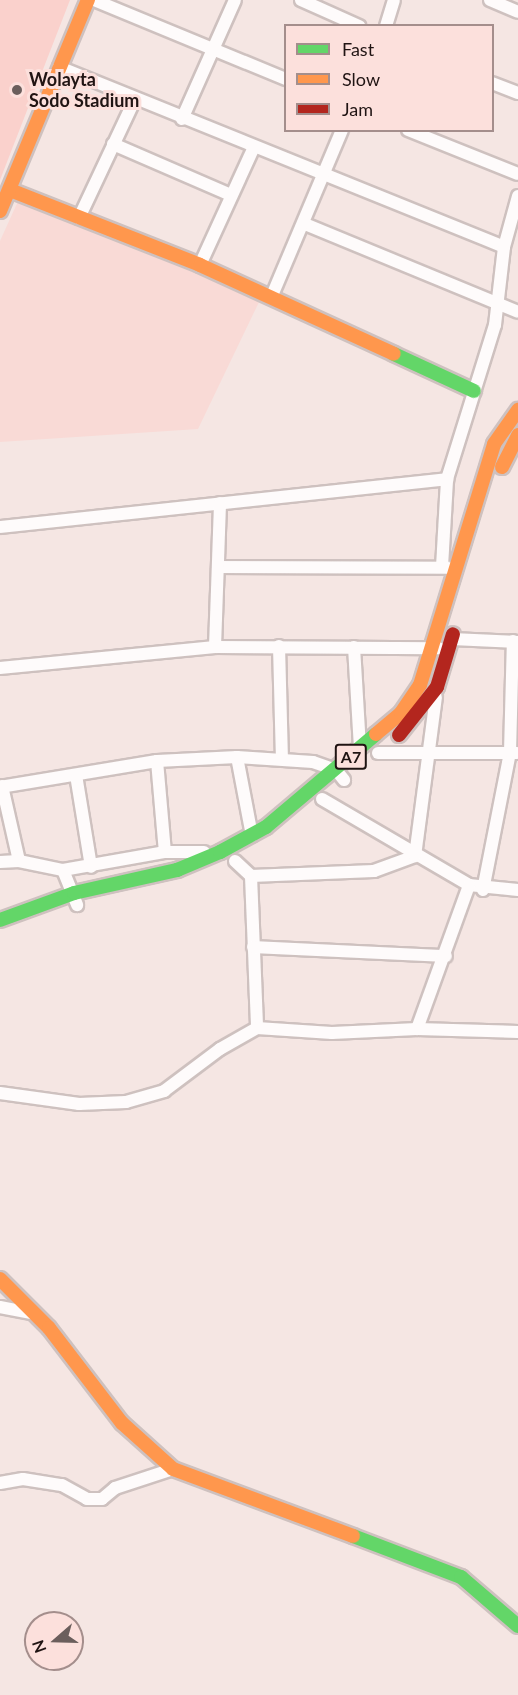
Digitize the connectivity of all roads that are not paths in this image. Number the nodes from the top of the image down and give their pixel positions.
1 (88, 0) edge
2 (94, 0) edge
3 (235, 0) edge
4 (301, 0) edge
5 (394, 0) edge
6 (490, 0) edge
7 (505, 3) edge
8 (518, 12) edge
9 (355, 24) edge
10 (387, 24) edge
11 (213, 50) junction
12 (59, 68) junction
13 (284, 79) edge
14 (494, 84) edge
15 (518, 93) edge
16 (135, 99) junction
17 (182, 119) junction
18 (341, 132) edge
19 (413, 132) edge
20 (113, 144) junction
21 (253, 149) junction
22 (322, 174) junction
23 (518, 174) edge
24 (10, 190) junction
25 (231, 195) junction
26 (518, 196) edge
27 (0, 211) edge
28 (79, 218) junction
29 (305, 224) junction
30 (504, 247) junction
31 (200, 265) junction
32 (271, 298) junction
33 (496, 304) junction
34 (518, 312) edge
35 (474, 391) junction
36 (518, 410) edge
37 (518, 435) edge
38 (447, 479) junction
39 (220, 503) junction
40 (0, 527) edge
41 (218, 567) junction
42 (442, 567) junction
43 (457, 570) junction
44 (462, 600) dead end
45 (457, 620) dead end
46 (515, 641) edge
47 (450, 645) junction
48 (279, 646) junction
49 (215, 647) junction
50 (354, 647) junction
51 (434, 647) junction
52 (0, 668) edge
53 (437, 687) junction
54 (514, 753) edge
55 (428, 756) junction
56 (237, 757) junction
57 (367, 757) junction
58 (282, 758) junction
59 (157, 761) junction
60 (76, 775) junction
61 (340, 775) junction
62 (1, 786) edge
63 (322, 799) junction
64 (252, 836) junction
65 (165, 852) junction
66 (220, 852) junction
67 (415, 856) junction
68 (19, 861) junction
69 (235, 861) junction
70 (0, 862) edge
71 (92, 867) junction
72 (63, 870) junction
73 (251, 876) junction
74 (469, 885) junction
75 (483, 890) junction
76 (518, 890) edge
77 (75, 899) junction
78 (0, 920) edge
79 (0, 935) edge
80 (254, 947) junction
81 (446, 956) junction
82 (257, 1028) junction
83 (417, 1029) junction
84 (518, 1032) edge
85 (0, 1093) edge
86 (0, 1279) edge
87 (0, 1307) edge
88 (37, 1314) junction
89 (173, 1469) junction
90 (0, 1483) edge
91 (518, 1626) edge

1 - 12 main road
2 - 11 street
3 - 11 street
4 - 9 street
5 - 10 street
6 - 7 street
7 - 8 street
11 - 13 street
11 - 17 street
12 - 16 street
12 - 24 main road
14 - 15 street
16 - 17 street
16 - 20 street
17 - 21 street
18 - 22 street
19 - 23 street
20 - 25 street
20 - 28 street
21 - 22 street
21 - 25 street
22 - 29 street
22 - 30 street
24 - 27 main road
24 - 28 main road
25 - 31 street
26 - 30 street
28 - 31 main road
29 - 32 street
29 - 33 street
30 - 33 street
31 - 32 main road
32 - 35 main road
33 - 34 street
33 - 35 street
35 - 38 street
36 - 43 main road, A7
37 - 44 main road
38 - 39 street
38 - 42 street
39 - 40 street
39 - 41 street
41 - 42 street
41 - 49 street
42 - 43 street
43 - 51 main road, A7
45 - 47 main road, A7
46 - 47 street
46 - 54 street
47 - 51 street
47 - 53 main road, A7
48 - 49 street
48 - 50 street
48 - 58 street
49 - 52 street
50 - 51 street
50 - 57 street
51 - 57 main road, A7
53 - 55 street
53 - 57 main road, A7
54 - 55 street
54 - 75 street
55 - 57 street
55 - 67 street
56 - 58 street
56 - 59 street
56 - 64 street
57 - 61 main road, A7
58 - 61 street
59 - 60 street
59 - 65 street
60 - 62 street
60 - 71 street
61 - 63 main road, A7
61 - 64 main road, A7
62 - 68 street
63 - 67 street
63 - 69 main road, A7
64 - 66 main road, A7
65 - 66 street
65 - 71 street
66 - 77 main road, A7
67 - 73 street
67 - 74 street
68 - 70 street
68 - 72 street
69 - 73 street
69 - 77 main road, A7
71 - 72 street
72 - 77 street
73 - 80 street
74 - 75 street
74 - 81 street
75 - 76 street
77 - 78 main road, A7
77 - 79 main road, A7
80 - 81 street
80 - 82 street
81 - 83 street
82 - 83 street
82 - 85 street
83 - 84 street
86 - 88 main road
87 - 88 street
88 - 89 main road
89 - 90 street
89 - 91 main road

